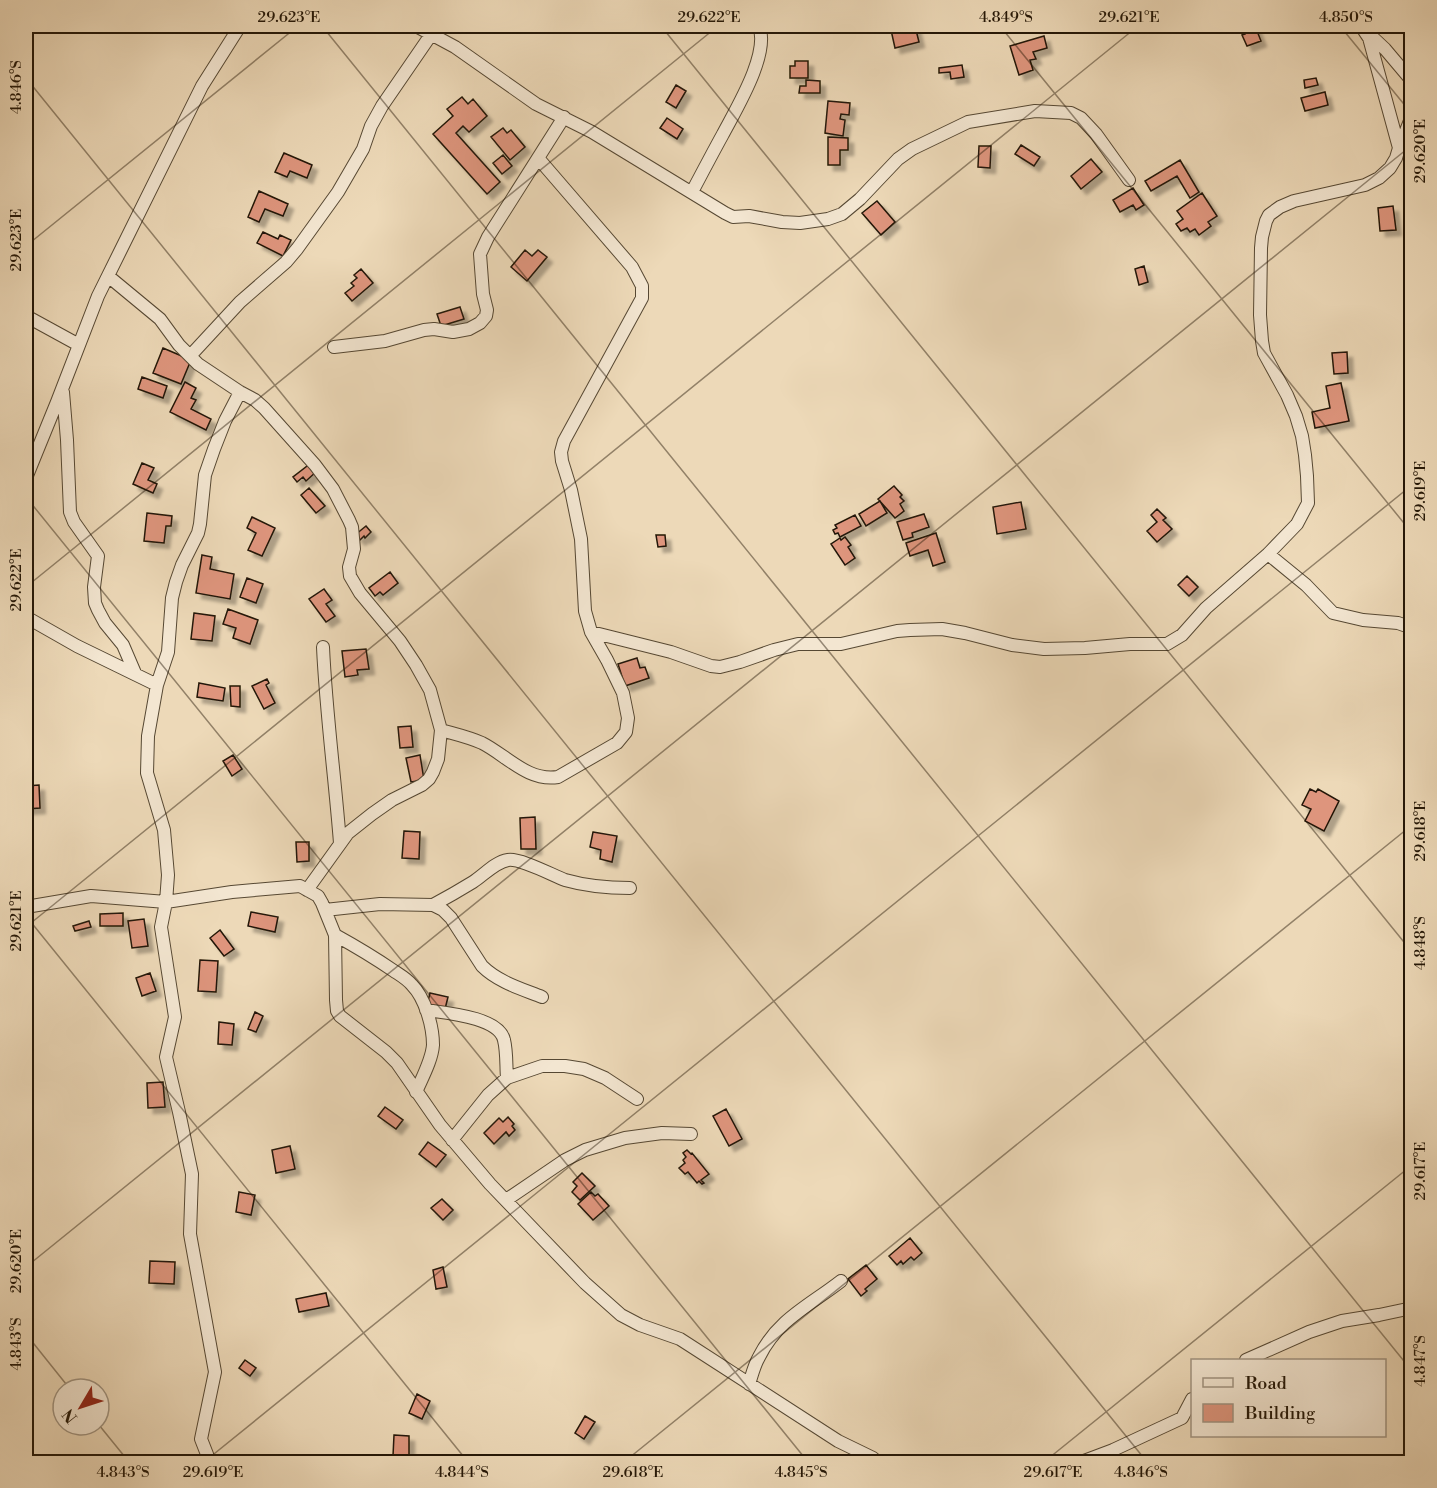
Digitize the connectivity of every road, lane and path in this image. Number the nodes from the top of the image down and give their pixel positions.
1 (240, 26) edge
2 (417, 26) edge
3 (759, 26) edge
4 (776, 26) edge
5 (1361, 26) edge
6 (434, 30) edge
7 (1412, 81) edge
8 (1412, 116) edge
9 (564, 117) junction
10 (1399, 148) junction
11 (538, 158) junction
12 (1129, 180) dead end
13 (692, 192) junction
14 (108, 276) junction
15 (26, 316) edge
16 (79, 345) junction
17 (334, 347) dead end
18 (190, 356) junction
19 (63, 387) junction
20 (240, 392) junction
21 (26, 478) edge
22 (1268, 554) junction
23 (26, 617) edge
24 (1412, 628) edge
25 (591, 632) junction
26 (323, 647) dead end
27 (135, 673) junction
28 (157, 685) junction
29 (441, 730) junction
30 (340, 843) junction
31 (630, 888) dead end
32 (307, 890) junction
33 (166, 902) junction
34 (433, 905) junction
35 (26, 907) edge
36 (325, 910) junction
37 (335, 935) junction
38 (542, 998) dead end
39 (426, 1010) junction
40 (507, 1078) junction
41 (416, 1092) junction
42 (637, 1099) dead end
43 (691, 1134) dead end
44 (452, 1140) junction
45 (506, 1200) junction
46 (841, 1281) dead end
47 (1412, 1308) edge
48 (1248, 1359) edge
49 (749, 1384) junction
50 (1191, 1402) edge
51 (210, 1462) edge
52 (874, 1462) edge
53 (1082, 1462) edge

1 - 14 street
2 - 6 street
3 - 4 street
3 - 13 street
5 - 7 street
5 - 10 street
6 - 9 street
6 - 18 street
8 - 10 street
9 - 11 street
9 - 13 street
10 - 22 street
11 - 17 street
11 - 25 street
12 - 13 street
14 - 16 street
14 - 18 street
15 - 16 street
16 - 19 street
18 - 20 street
19 - 21 street
19 - 27 street
20 - 28 street
20 - 29 street
22 - 24 street
22 - 25 street
23 - 27 street
25 - 29 street
26 - 30 street
27 - 28 street
28 - 33 street
29 - 30 street
30 - 32 street
31 - 34 street
32 - 33 street
32 - 36 street
33 - 35 street
33 - 51 street
34 - 36 street
34 - 38 street
36 - 37 street
37 - 39 street
37 - 41 street
39 - 40 street
39 - 41 street
40 - 42 street
40 - 44 street
41 - 44 street
43 - 45 street
44 - 45 street
45 - 49 street
46 - 49 street
47 - 48 street
49 - 52 street
50 - 53 street

